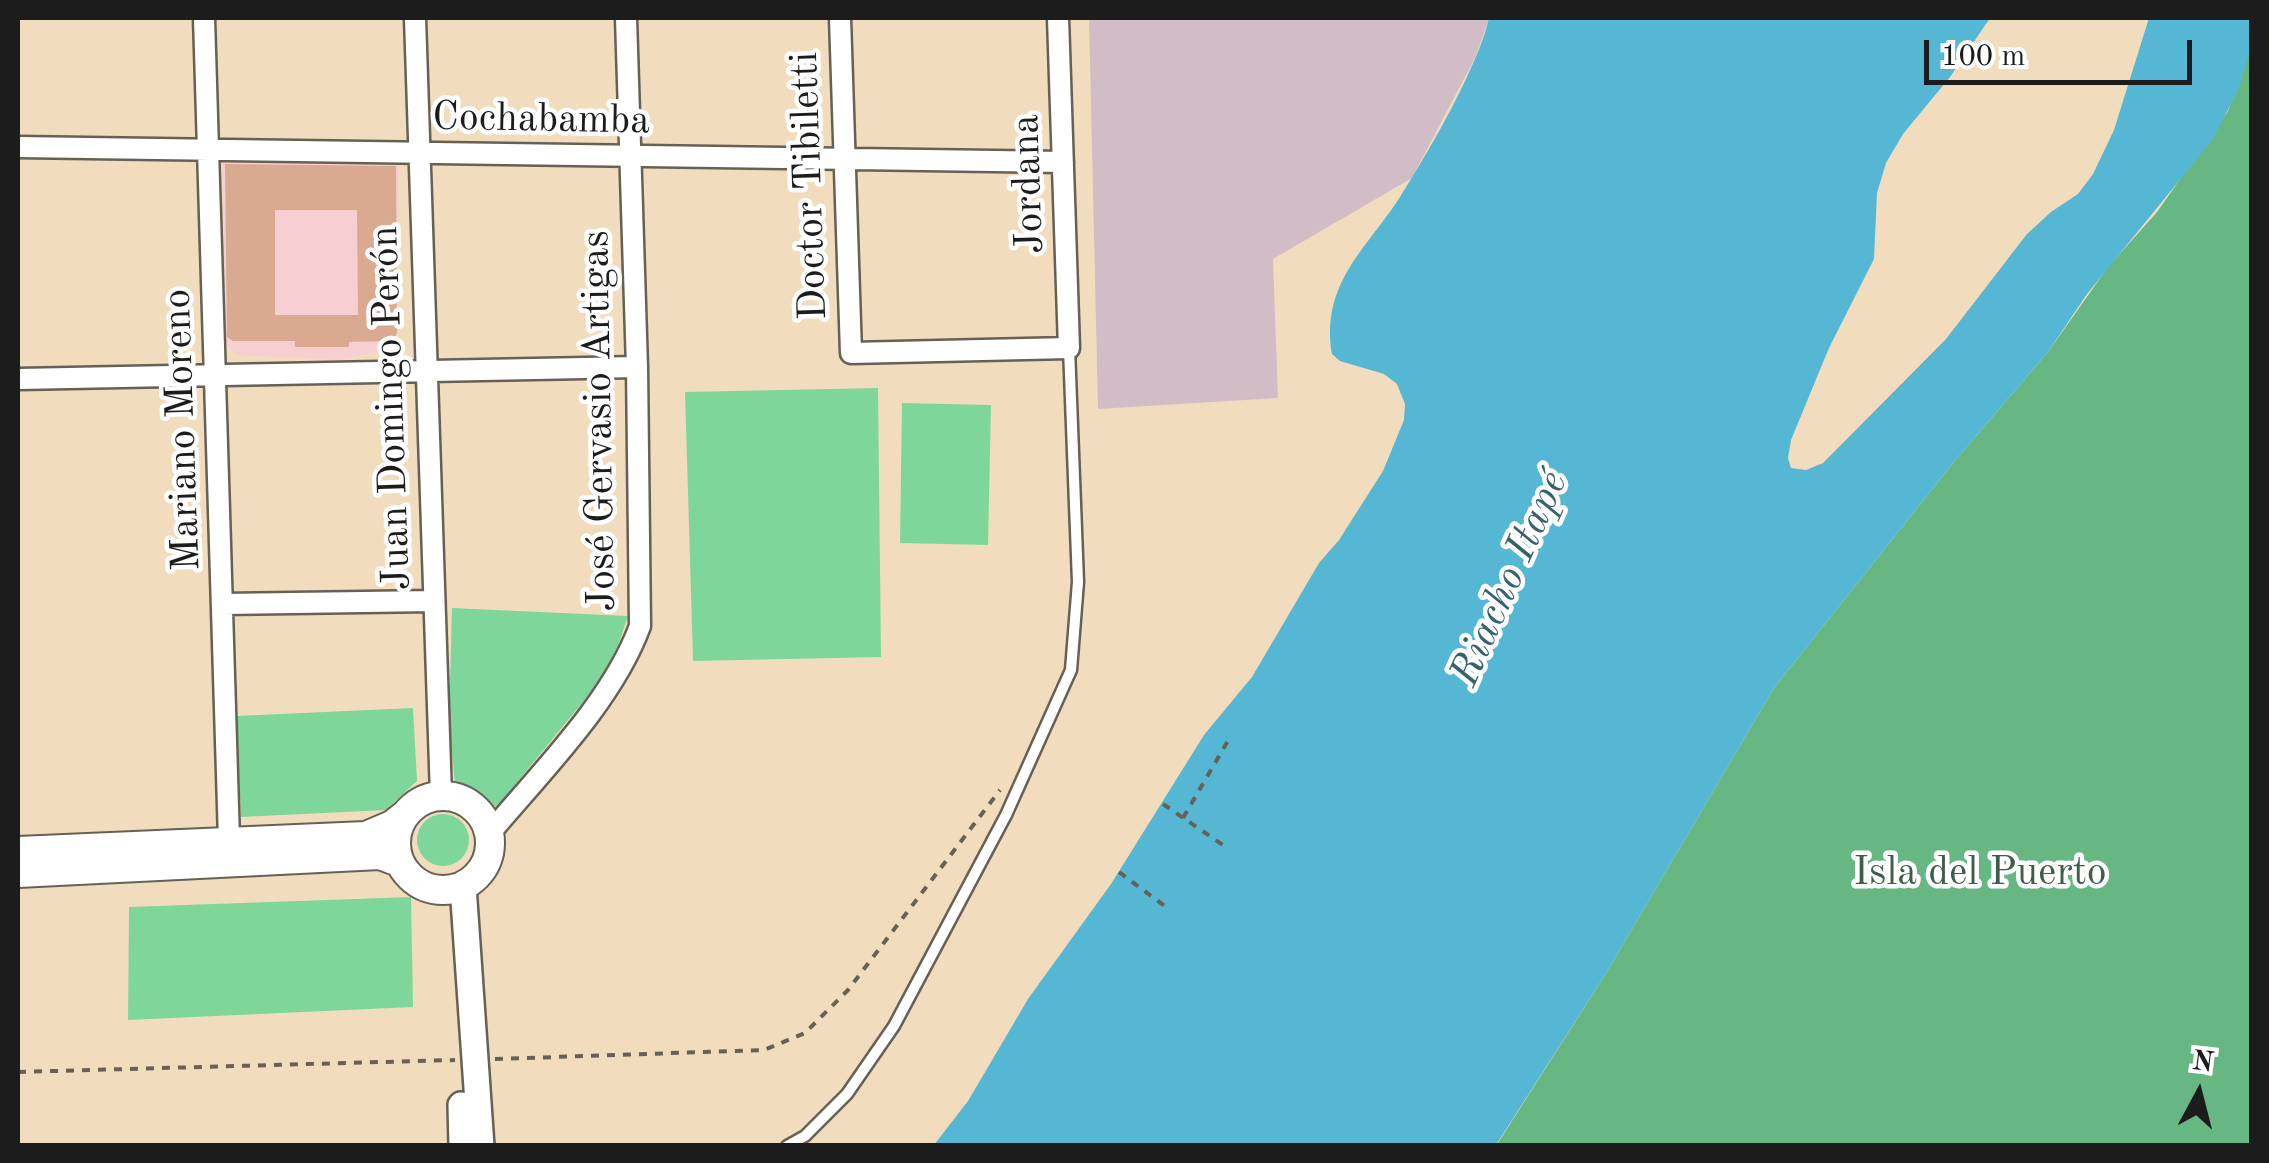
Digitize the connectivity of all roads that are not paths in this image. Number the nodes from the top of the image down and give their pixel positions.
1 (204, 18) edge
2 (415, 18) edge
3 (626, 18) edge
4 (840, 18) edge
5 (1058, 18) edge
6 (18, 147) edge
7 (208, 150) junction
8 (419, 153) junction
9 (631, 156) junction
10 (844, 159) junction
11 (1063, 162) junction
12 (1070, 348) junction
13 (637, 367) junction
14 (426, 371) junction
15 (216, 374) junction
16 (18, 379) edge
17 (432, 601) junction
18 (223, 604) junction
19 (441, 796) junction
20 (406, 814) junction
21 (489, 834) junction
22 (230, 840) junction
23 (18, 851) edge
24 (400, 862) junction
25 (18, 874) edge
26 (455, 888) junction
27 (468, 1145) edge
28 (787, 1146) edge

1 - 7 street, Mariano Moreno
2 - 8 street, Juan Domingo Perón
3 - 9 street, José Gervasio Artigas
4 - 10 street, Doctor Tibiletti
5 - 11 street, Jordana
6 - 7 street, Cochabamba
7 - 8 street, Cochabamba
7 - 15 street, Mariano Moreno
8 - 9 street, Cochabamba
8 - 14 street, Juan Domingo Perón
9 - 10 street, Cochabamba
9 - 13 street, José Gervasio Artigas
10 - 11 street, Cochabamba
10 - 12 street, Doctor Tibiletti
11 - 12 street, Jordana
12 - 28 lane
13 - 14 street
13 - 21 street, José Gervasio Artigas
14 - 15 street
14 - 17 street, Juan Domingo Perón
15 - 16 street
15 - 18 street, Mariano Moreno
17 - 18 street
17 - 19 street, Juan Domingo Perón
18 - 22 street, Mariano Moreno
19 - 20 main road
19 - 21 main road
20 - 22 main road
20 - 24 main road
21 - 26 main road
22 - 23 main road
24 - 25 main road
24 - 26 main road
26 - 27 street

